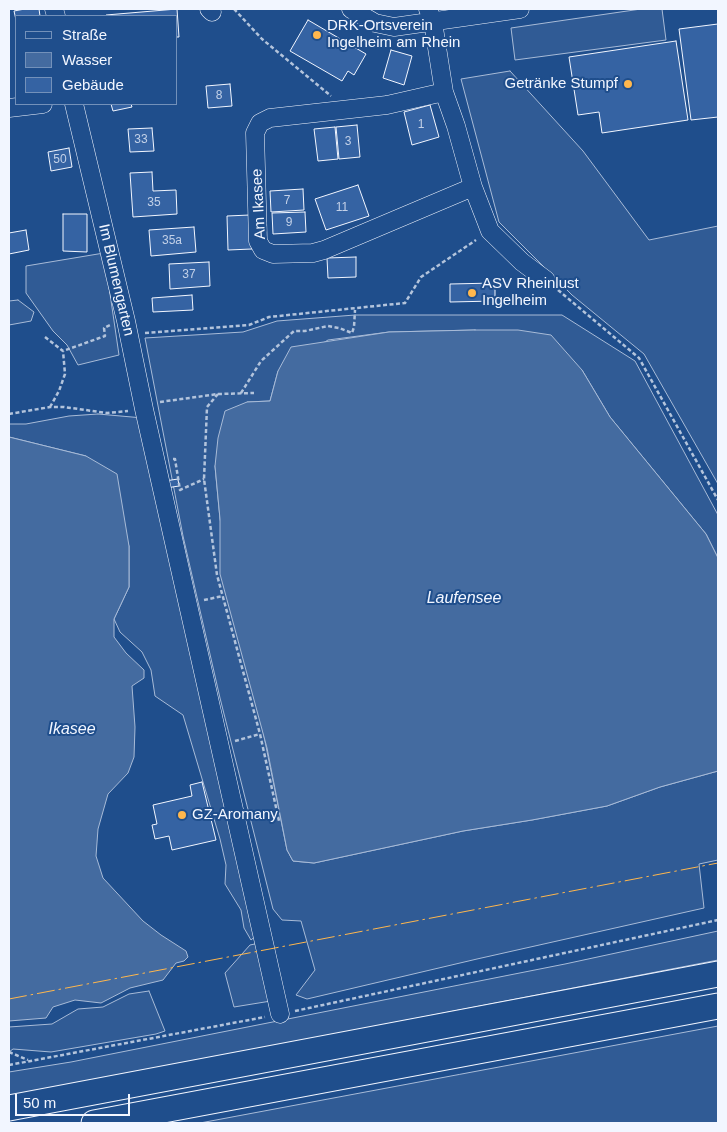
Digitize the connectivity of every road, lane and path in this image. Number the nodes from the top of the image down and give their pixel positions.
1 (234, 9) edge
2 (351, 9) edge
3 (520, 9) edge
4 (431, 15) edge
5 (444, 92) junction
6 (34, 105) edge
7 (74, 105) edge
8 (9, 108) edge
9 (348, 109) junction
10 (473, 187) junction
11 (479, 239) dead end
12 (546, 280) joint
13 (355, 310) junction
14 (104, 328) dead end
15 (129, 335) junction
16 (45, 337) dead end
17 (63, 351) junction
18 (241, 393) junction
19 (254, 393) dead end
20 (218, 394) junction
21 (144, 406) junction
22 (50, 407) junction
23 (9, 414) edge
24 (204, 479) junction
25 (180, 490) dead end
26 (718, 500) edge
27 (223, 596) junction
28 (201, 600) dead end
29 (260, 734) junction
30 (235, 741) dead end
31 (279, 821) dead end
32 (718, 920) edge
33 (718, 974) edge
34 (718, 1006) edge
35 (280, 1014) junction
36 (9, 1052) edge
37 (29, 1061) junction
38 (9, 1066) edge
39 (9, 1108) edge
40 (94, 1123) edge

1 - 9 path
2 - 4 street
3 - 4 street
4 - 5 street
5 - 9 street, Am Ikasee
5 - 10 street
6 - 8 street
7 - 15 street, Im Blumengarten
9 - 10 street, Am Ikasee
10 - 12 street
11 - 13 path
12 - 26 path
13 - 15 path
13 - 18 path
14 - 17 path
15 - 21 street, Im Blumengarten
16 - 17 path
17 - 22 path
18 - 19 path
18 - 20 path
20 - 21 path
20 - 24 path
21 - 22 path
21 - 35 street, Im Blumengarten
22 - 23 path
24 - 25 path
24 - 27 path
27 - 28 path
27 - 29 path
29 - 30 path
29 - 31 path
32 - 35 path
33 - 39 highway
34 - 40 highway
35 - 37 path
36 - 37 path
37 - 38 path

